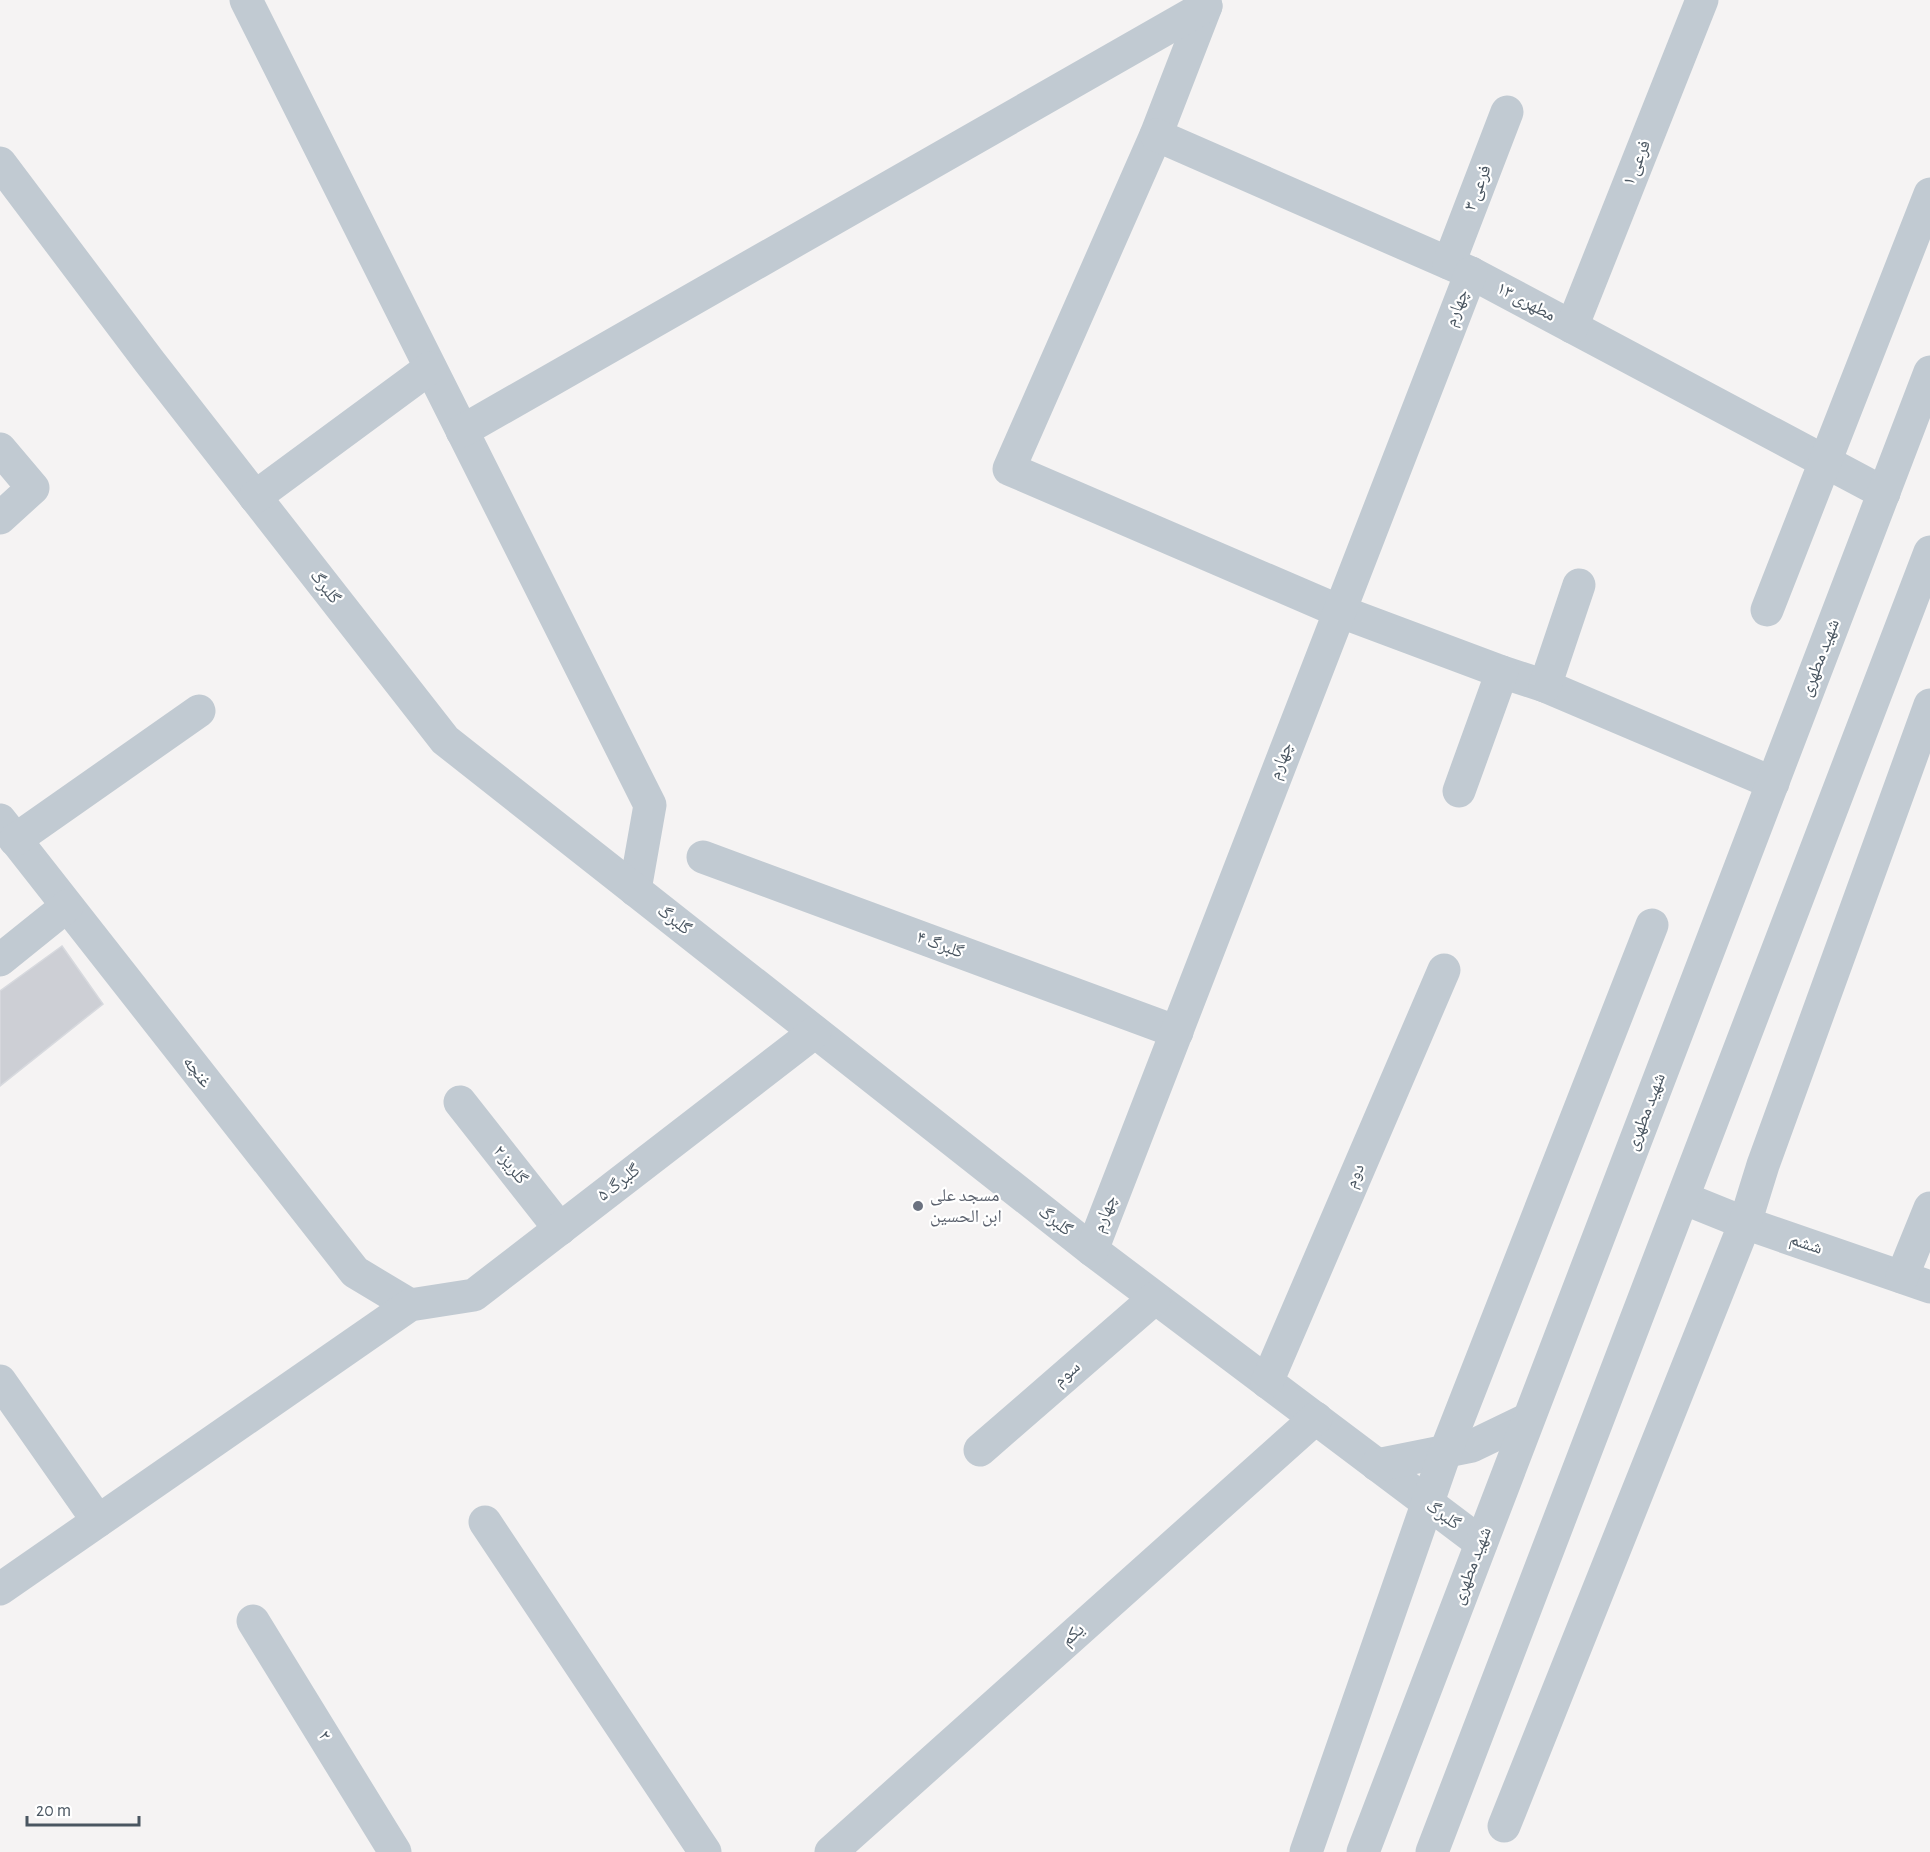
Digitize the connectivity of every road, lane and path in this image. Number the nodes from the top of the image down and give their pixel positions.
1 (246, 0) edge
2 (1702, 0) edge
3 (1507, 112) dead end
4 (1156, 135) junction
5 (0, 163) edge
6 (1930, 194) edge
7 (1460, 268) junction
8 (1572, 327) junction
9 (430, 368) junction
10 (1930, 372) edge
11 (462, 431) junction
12 (0, 449) edge
13 (1824, 461) junction
14 (1884, 493) junction
15 (255, 497) junction
16 (0, 518) edge
17 (1930, 552) edge
18 (1579, 585) dead end
19 (1767, 609) dead end
20 (1339, 611) junction
21 (1502, 672) junction
22 (1545, 686) junction
23 (1930, 705) edge
24 (199, 711) dead end
25 (1773, 783) junction
26 (1459, 791) dead end
27 (8, 830) edge
28 (703, 857) dead end
29 (635, 890) junction
30 (67, 906) junction
31 (1652, 925) dead end
32 (0, 960) edge
33 (1444, 970) dead end
34 (815, 1032) junction
35 (1177, 1032) junction
36 (460, 1102) dead end
37 (1683, 1198) junction
38 (1930, 1209) edge
39 (1745, 1223) junction
40 (560, 1229) junction
41 (1092, 1250) junction
42 (1916, 1282) edge
43 (1155, 1298) junction
44 (410, 1305) junction
45 (0, 1381) edge
46 (1267, 1382) junction
47 (1316, 1418) junction
48 (1528, 1419) junction
49 (980, 1450) dead end
50 (1445, 1453) junction
51 (1377, 1465) junction
52 (1426, 1503) junction
53 (98, 1521) junction
54 (485, 1522) dead end
55 (1481, 1543) junction
56 (0, 1589) edge
57 (254, 1621) dead end
58 (1504, 1827) dead end
59 (395, 1852) edge
60 (705, 1852) edge
61 (831, 1852) edge
62 (1306, 1852) edge
63 (1363, 1852) edge
64 (1432, 1852) edge

1 - 9 street
2 - 8 street, فرعی ۱
3 - 7 street, فرعی ۳
4 - 7 street, مطهری ۱۳
4 - 11 street
4 - 20 street
5 - 15 street, گلبرگ
6 - 13 street
7 - 8 street, مطهری ۱۳
7 - 20 street, چهارم
8 - 13 street, مطهری ۱۳
9 - 11 street
9 - 15 street
10 - 14 street, شهید مطهری
11 - 29 street
12 - 16 street
13 - 14 street, مطهری ۱۳
13 - 19 street
14 - 25 street, شهید مطهری
15 - 29 street, گلبرگ
17 - 37 street
18 - 22 street
20 - 21 street
20 - 35 street, چهارم
21 - 22 street
21 - 26 street
22 - 25 street
23 - 39 street
24 - 27 street
25 - 48 street, شهید مطهری
27 - 30 street, غنچه
28 - 35 street, گلبرگ ۴
29 - 34 street, گلبرگ
30 - 32 street
30 - 44 street, غنچه
31 - 50 street
33 - 46 street, دوم
34 - 40 street, گلبرگ ۵
34 - 41 street, گلبرگ
35 - 41 street, چهارم
36 - 40 street, گلریز ۲
37 - 39 street, ششم
37 - 64 street
38 - 42 street
39 - 42 street, ششم
39 - 58 street
40 - 44 street, گلبرگ ۵
41 - 43 street, گلبرگ
43 - 46 street, گلبرگ
43 - 49 street, سوم
44 - 53 street
45 - 53 street
46 - 47 street, گلبرگ
47 - 51 street, گلبرگ
47 - 61 street, یکم
48 - 50 street
48 - 55 street, شهید مطهری
50 - 51 street
50 - 52 street
51 - 52 street, گلبرگ
52 - 55 street, گلبرگ
52 - 62 street
53 - 56 street
54 - 60 street
55 - 63 street, شهید مطهری
57 - 59 street, ۲

